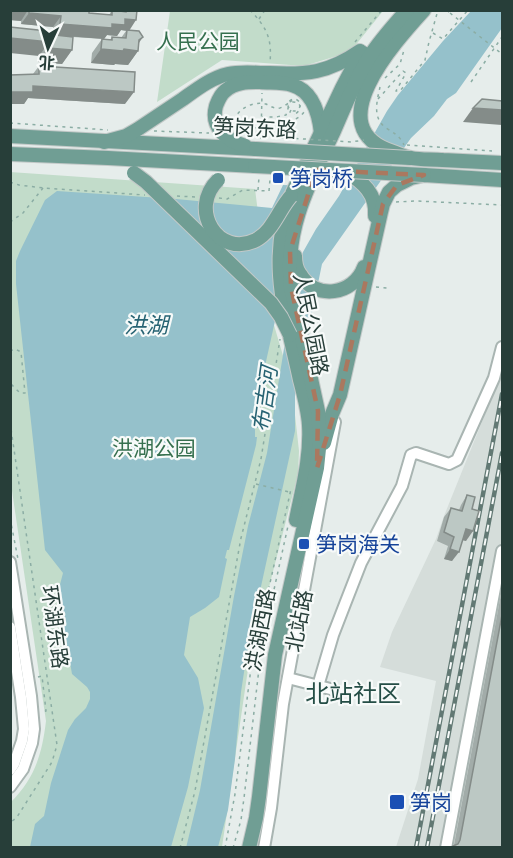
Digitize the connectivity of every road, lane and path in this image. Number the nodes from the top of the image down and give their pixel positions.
1 (250, 10) edge
2 (265, 10) edge
3 (382, 10) edge
4 (396, 10) edge
5 (407, 10) edge
6 (424, 10) edge
7 (438, 10) edge
8 (447, 10) edge
9 (468, 10) edge
10 (259, 20) junction
11 (432, 32) junction
12 (502, 37) edge
13 (406, 43) dead end
14 (351, 45) dead end
15 (367, 46) junction
16 (502, 54) edge
17 (266, 65) dead end
18 (471, 82) dead end
19 (262, 91) dead end
20 (378, 99) junction
21 (294, 100) junction
22 (305, 109) dead end
23 (291, 110) junction
24 (261, 117) junction
25 (10, 123) edge
26 (261, 123) junction
27 (274, 124) junction
28 (148, 130) dead end
29 (216, 134) dead end
30 (321, 134) junction
31 (232, 135) dead end
32 (364, 135) junction
33 (10, 136) edge
34 (107, 136) junction
35 (255, 143) junction
36 (396, 145) dead end
37 (407, 152) junction
38 (10, 154) edge
39 (108, 158) junction
40 (500, 160) edge
41 (252, 166) junction
42 (345, 171) junction
43 (424, 175) junction
44 (270, 179) dead end
45 (500, 179) edge
46 (10, 182) edge
47 (303, 185) junction
48 (44, 188) junction
49 (258, 191) dead end
50 (146, 195) dead end
51 (291, 196) junction
52 (389, 202) dead end
53 (502, 205) edge
54 (10, 222) edge
55 (292, 237) junction
56 (371, 245) junction
57 (369, 286) dead end
58 (387, 288) dead end
59 (285, 336) junction
60 (502, 347) edge
61 (10, 351) edge
62 (10, 383) edge
63 (340, 395) junction
64 (10, 422) edge
65 (314, 423) junction
66 (317, 468) junction
67 (255, 484) junction
68 (290, 493) dead end
69 (289, 499) dead end
70 (502, 551) edge
71 (10, 562) edge
72 (10, 627) edge
73 (13, 658) edge
74 (35, 677) dead end
75 (288, 678) junction
76 (318, 686) junction
77 (338, 691) dead end
78 (49, 692) junction
79 (44, 693) junction
80 (39, 712) dead end
81 (10, 770) edge
82 (10, 788) edge
83 (10, 823) edge
84 (180, 848) edge
85 (225, 848) edge
86 (241, 848) edge
87 (249, 848) edge
88 (264, 848) edge
89 (446, 848) edge

1 - 10 path
2 - 10 path
3 - 14 path
4 - 15 main road, 人民公园路
5 - 47 main road, 人民公园路
6 - 32 main road
7 - 11 path
8 - 16 path, bridge
9 - 11 path
10 - 17 path
11 - 20 path
12 - 18 path
13 - 20 path
15 - 30 main road, 人民公园路
15 - 34 main road
19 - 24 path
20 - 37 path
21 - 23 path, bridge
21 - 23 path, bridge
21 - 24 path
22 - 27 path
23 - 31 path, bridge
24 - 26 path
25 - 34 path
26 - 27 path
26 - 35 path
27 - 32 path, bridge
28 - 29 path
30 - 35 main road
30 - 47 main road, 人民公园路
32 - 37 main road, bridge
33 - 34 main road, 笋岗东路
34 - 35 main road, 笋岗东路
35 - 37 main road, 笋岗东路, bridge
36 - 37 path
37 - 40 main road, 笋岗东路
37 - 40 path
38 - 39 main road, 笋岗东路
39 - 41 main road, 笋岗东路
39 - 59 main road, bridge
41 - 42 main road, 笋岗东路, bridge
41 - 51 main road, bridge
42 - 43 main road, 笋岗东路, bridge
42 - 56 main road
43 - 45 main road, 笋岗东路
43 - 56 main road, bridge
44 - 49 path
46 - 48 path
47 - 51 main road, 人民公园路
47 - 55 main road, 人民公园路
48 - 50 path
48 - 54 path
51 - 59 main road, 人民公园路, bridge
52 - 53 path
55 - 56 main road
55 - 65 main road, 人民公园路
56 - 63 main road
57 - 58 path
59 - 65 main road, 人民公园路
59 - 67 path
60 - 76 street
61 - 62 path
63 - 66 main road
63 - 75 street, 北站路
64 - 78 path, 环湖东路
65 - 66 main road, 洪湖西路
65 - 86 main road, 洪湖西路
66 - 87 main road, 洪湖西路
67 - 68 path
67 - 84 path
69 - 85 path
70 - 89 street
71 - 82 street
72 - 73 street
73 - 81 street
74 - 79 path
75 - 76 street
75 - 88 street, 北站路
76 - 77 street
78 - 79 path
78 - 83 path, 环湖东路
79 - 80 path

